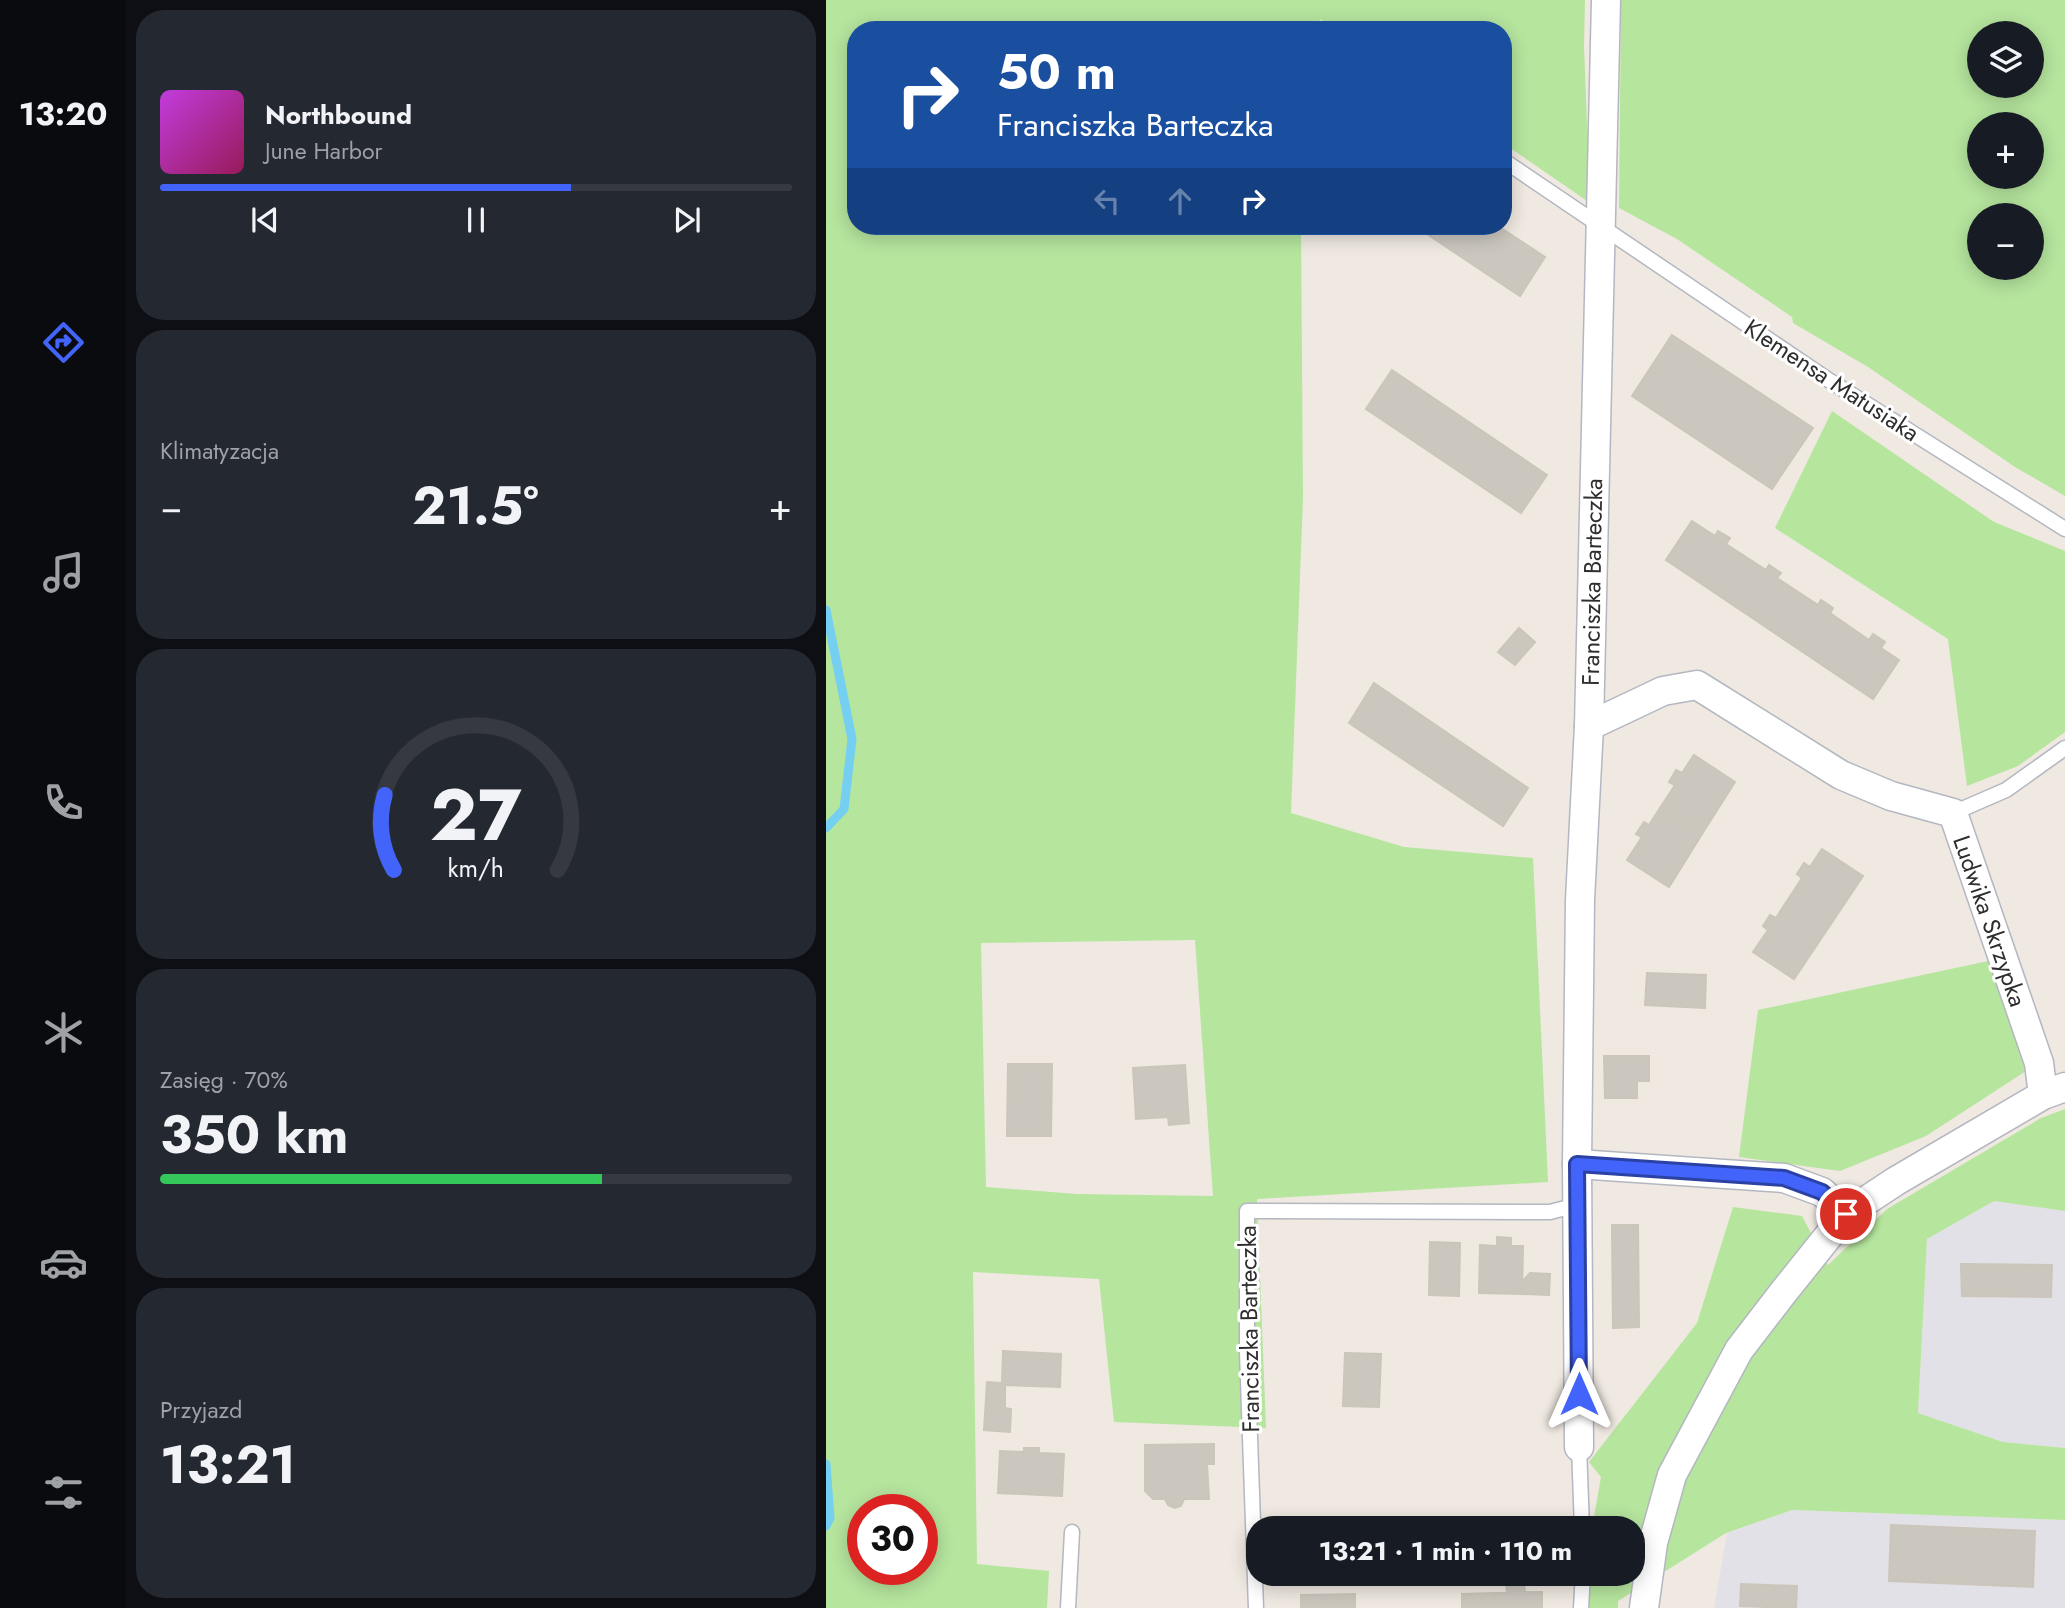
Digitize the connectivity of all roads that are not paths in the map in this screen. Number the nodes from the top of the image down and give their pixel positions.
1 (1606, 0) edge
2 (1512, 166) edge
3 (1601, 226) junction
4 (2065, 529) edge
5 (1589, 726) junction
6 (2065, 748) edge
7 (1953, 813) junction
8 (2054, 1091) edge
9 (1577, 1164) junction
10 (1577, 1205) junction
11 (1846, 1214) junction
12 (1579, 1447) joint
13 (1582, 1516) edge
14 (1072, 1532) dead end
15 (1582, 1586) edge
16 (1068, 1608) edge
17 (1256, 1608) edge
18 (1581, 1608) edge
19 (1644, 1608) edge

1 - 3 street, Franciszka Barteczka
2 - 3 lane, Klemensa Matusiaka
3 - 4 lane, Klemensa Matusiaka
3 - 5 street, Franciszka Barteczka
5 - 7 street, Ludwika Skrzypka
5 - 9 street, Franciszka Barteczka
6 - 7 lane
7 - 8 street, Ludwika Skrzypka
8 - 11 street
9 - 10 street, Franciszka Barteczka
9 - 11 street
10 - 12 street, Franciszka Barteczka
10 - 17 lane, Franciszka Barteczka
11 - 19 street
12 - 13 lane
14 - 16 lane
15 - 18 lane

